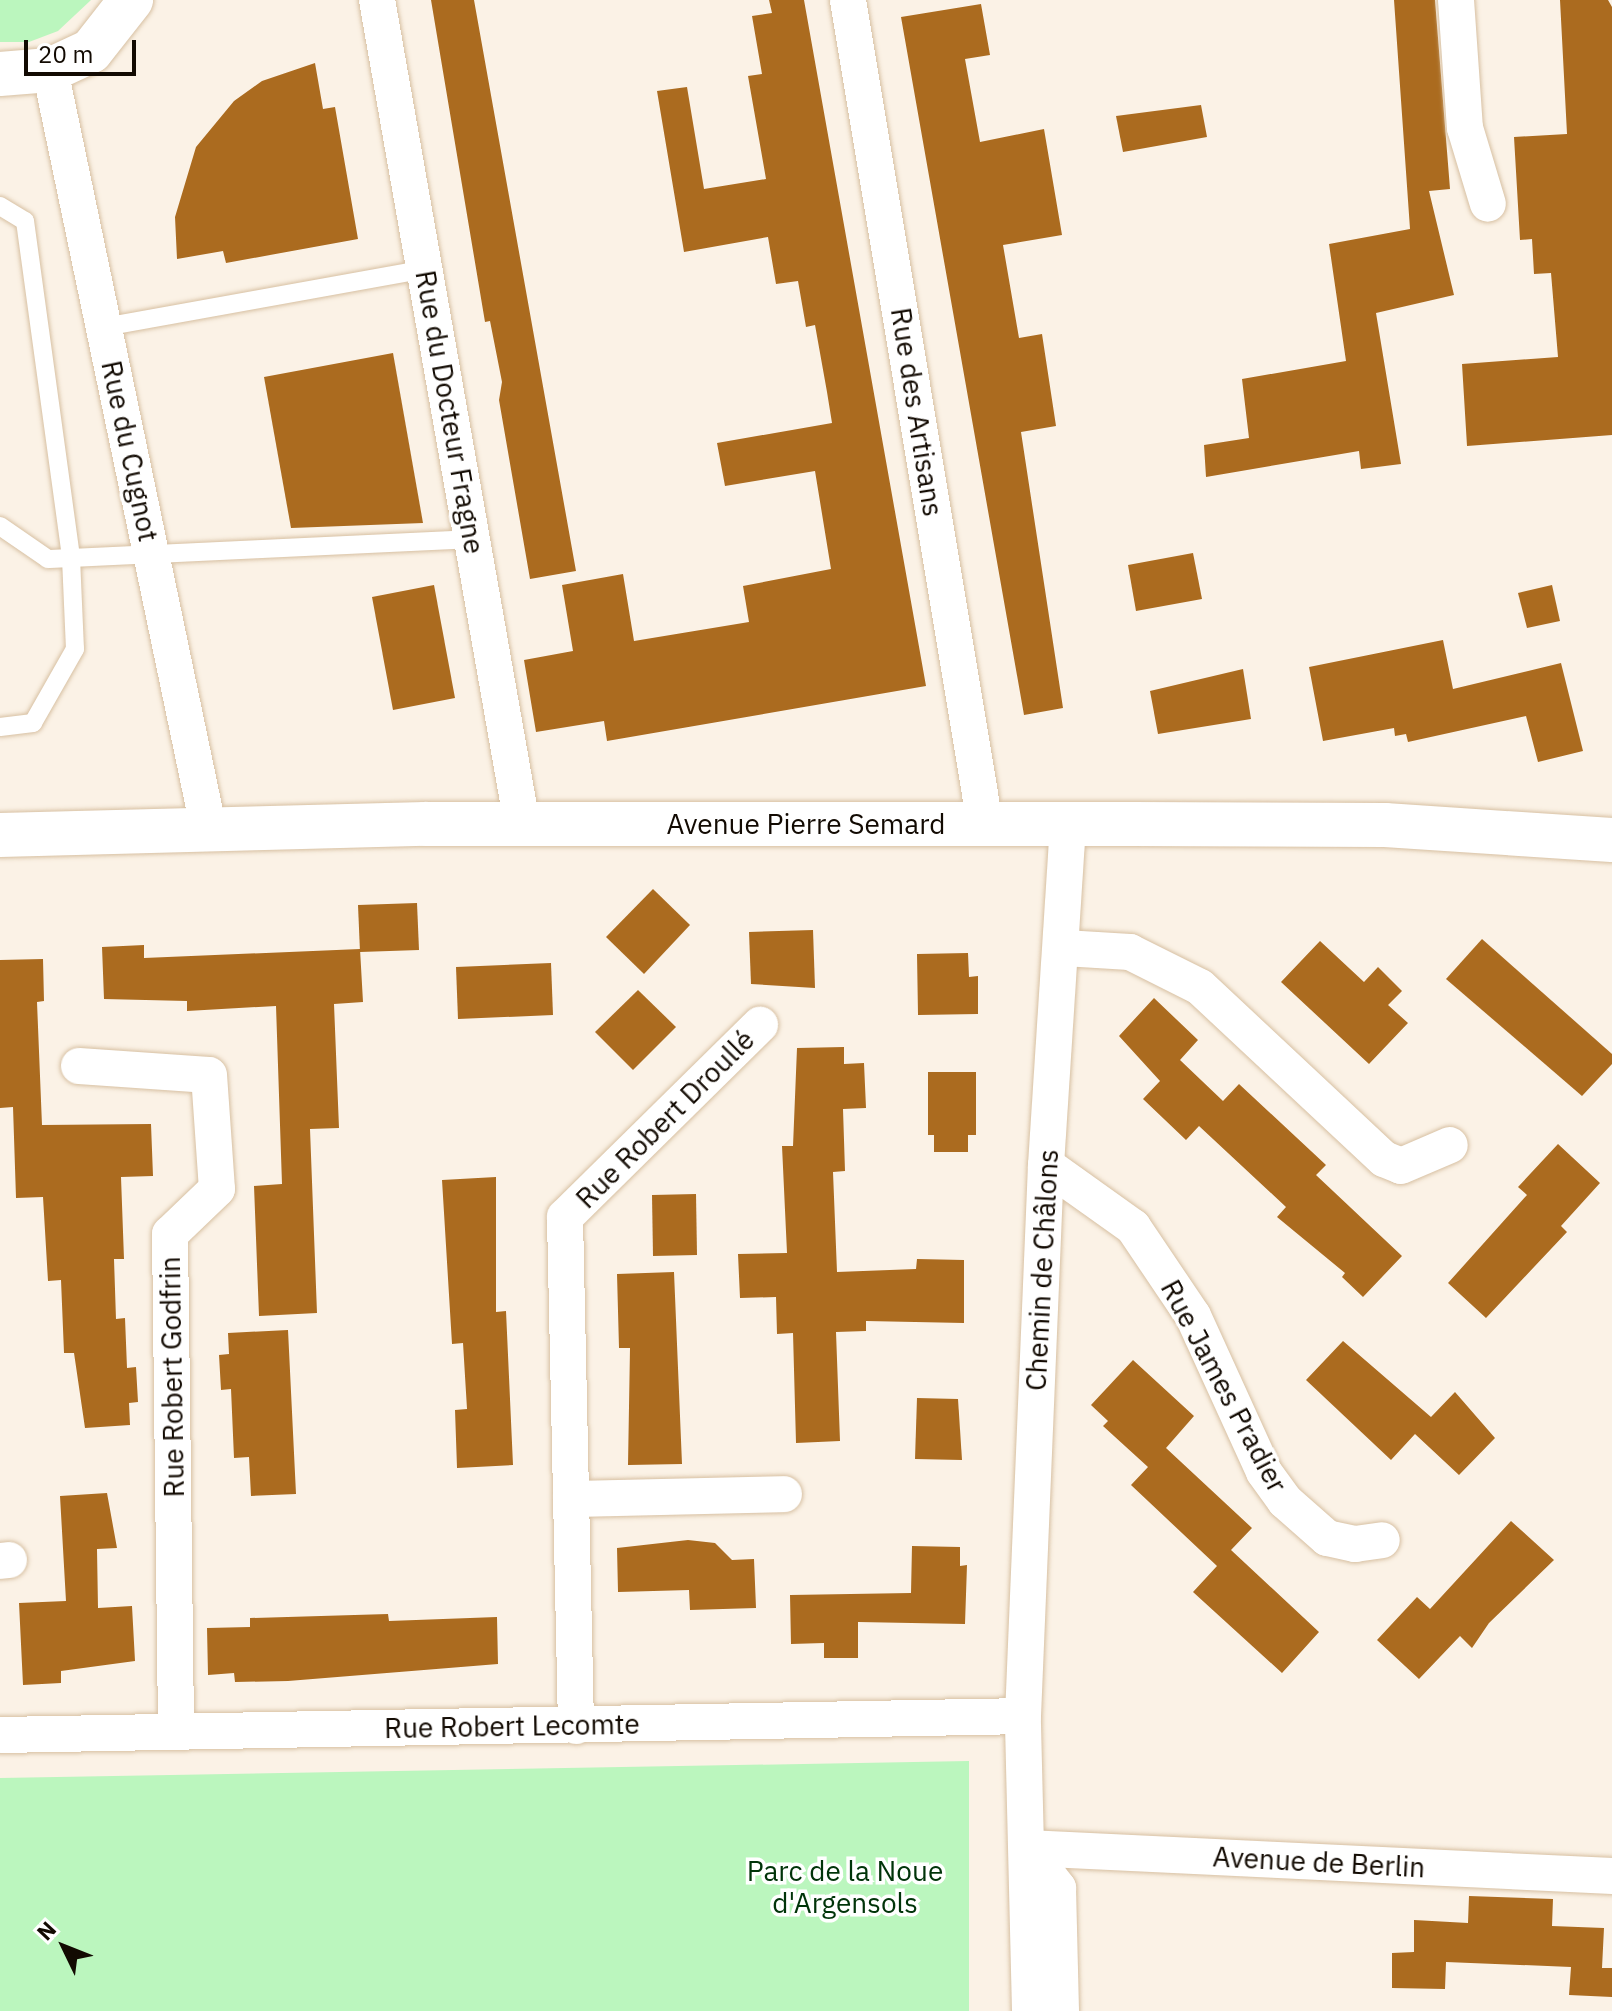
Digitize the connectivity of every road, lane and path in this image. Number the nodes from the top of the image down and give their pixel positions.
1 (131, 0) edge
2 (377, 0) edge
3 (848, 0) edge
4 (1456, 0) edge
5 (50, 70) junction
6 (0, 74) edge
7 (1488, 204) dead end
8 (0, 206) edge
9 (425, 269) junction
10 (104, 327) junction
11 (0, 526) edge
12 (471, 539) junction
13 (151, 551) junction
14 (71, 558) junction
15 (0, 727) edge
16 (522, 824) junction
17 (985, 824) junction
18 (1068, 824) junction
19 (209, 831) junction
20 (0, 835) edge
21 (1612, 840) edge
22 (1064, 948) junction
23 (760, 1025) dead end
24 (79, 1066) dead end
25 (1450, 1145) dead end
26 (1046, 1165) junction
27 (784, 1494) dead end
28 (571, 1499) junction
29 (1382, 1540) dead end
30 (1023, 1716) junction
31 (576, 1726) junction
32 (176, 1732) junction
33 (0, 1735) edge
34 (1027, 1848) junction
35 (1612, 1876) edge
36 (1030, 2011) edge
37 (1061, 2011) edge

1 - 5 main road
2 - 9 street, Rue du Docteur Fragne
3 - 17 street, Rue des Artisans
4 - 7 street
5 - 6 main road
5 - 10 street, Rue du Cugnot
8 - 14 lane
9 - 10 lane
9 - 12 street, Rue du Docteur Fragne
10 - 13 street, Rue du Cugnot
11 - 14 lane
12 - 13 lane
12 - 16 street, Rue du Docteur Fragne
13 - 14 lane
13 - 19 street, Rue du Cugnot
14 - 15 lane
16 - 17 main road, Avenue Pierre Semard
16 - 19 main road, Avenue Pierre Semard
17 - 18 main road, Avenue Pierre Semard
18 - 21 main road, Avenue Pierre Semard
18 - 22 street, Chemin de Châlons
19 - 20 main road, Avenue Pierre Semard
22 - 25 street
22 - 26 street, Chemin de Châlons
23 - 28 street, Rue Robert Droullé
24 - 32 street, Rue Robert Godfrin
26 - 29 street, Rue James Pradier
26 - 30 street, Chemin de Châlons
27 - 28 street
28 - 31 street, Rue Robert Droullé
30 - 31 street, Rue Robert Lecomte
30 - 34 street, Chemin de Châlons
31 - 32 street, Rue Robert Lecomte
32 - 33 street, Rue Robert Lecomte
34 - 35 street, Avenue de Berlin
34 - 36 street, Chemin de Châlons
34 - 37 street

